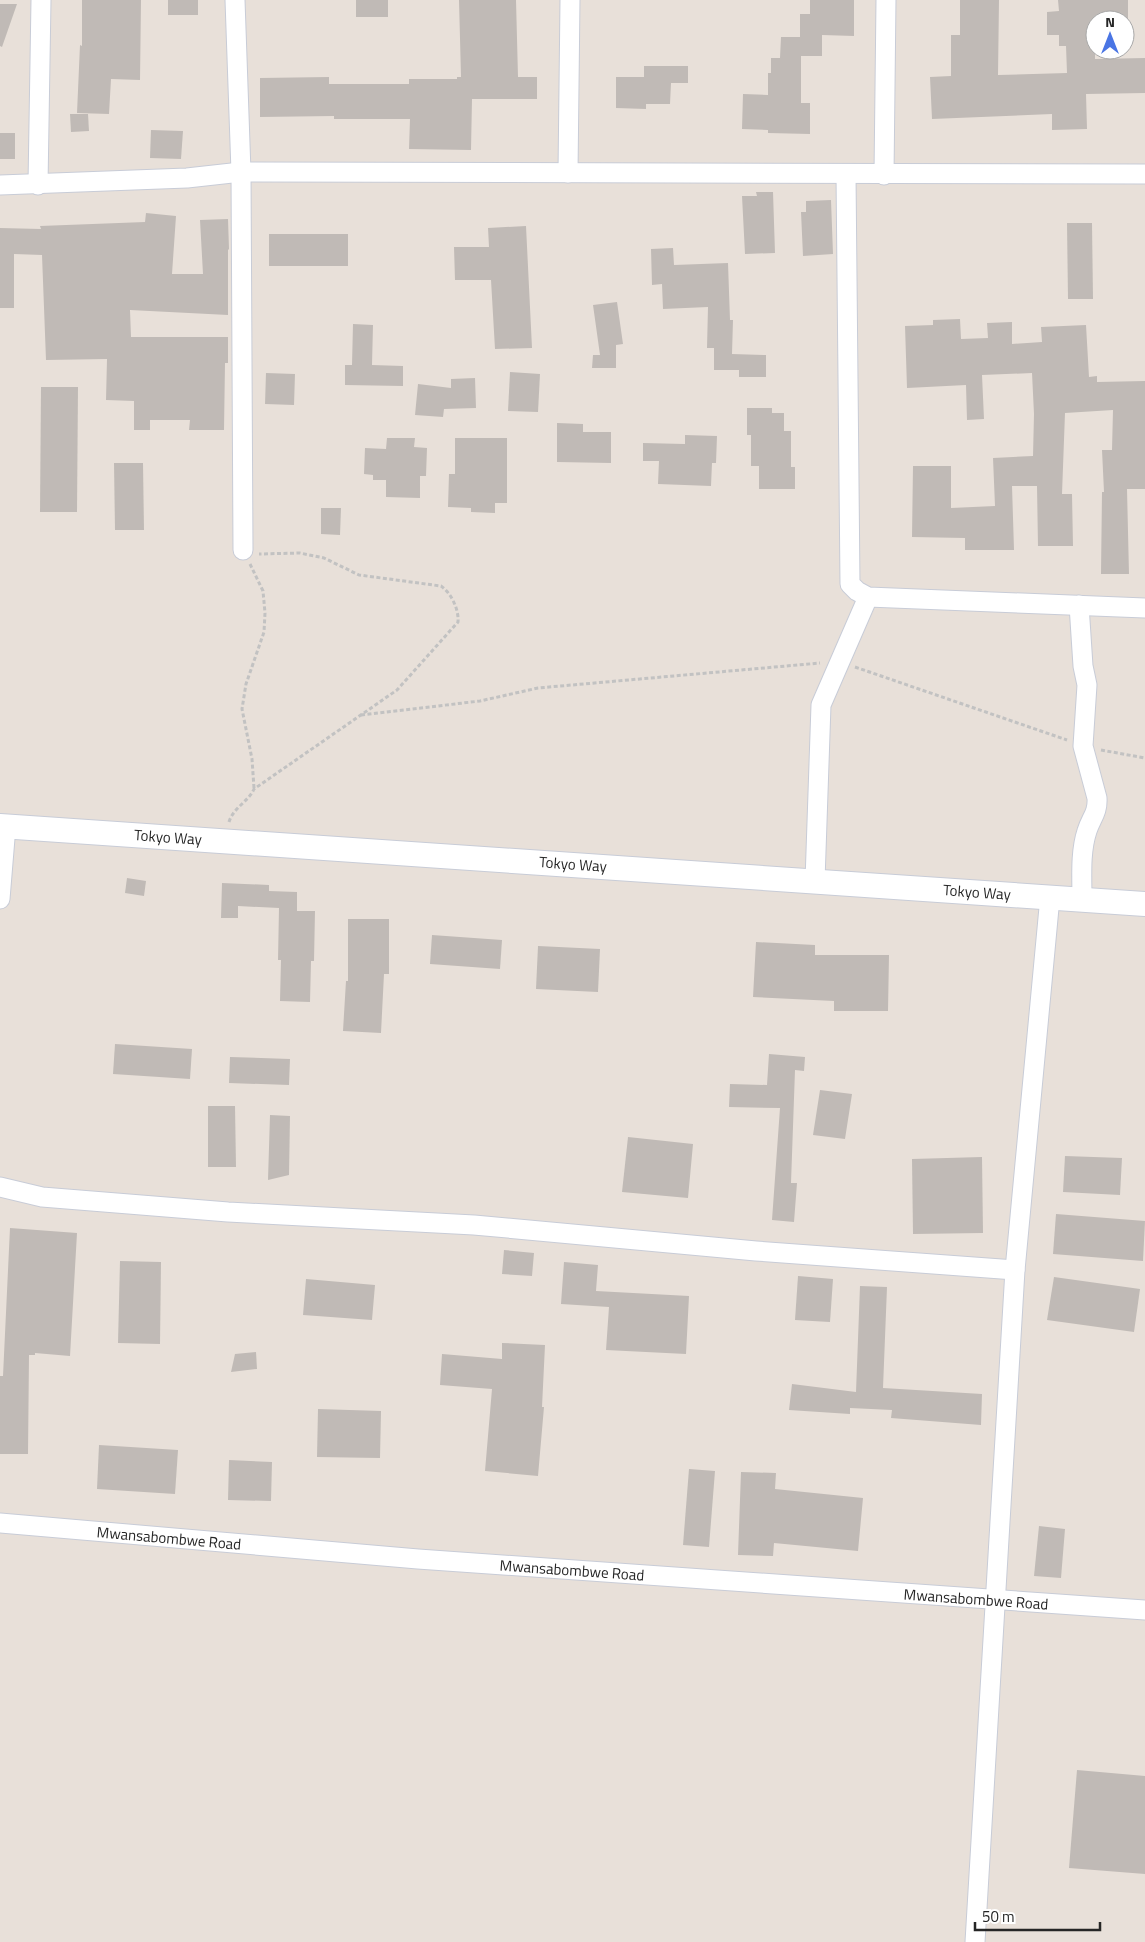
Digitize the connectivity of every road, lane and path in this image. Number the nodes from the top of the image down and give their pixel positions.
1 (41, 0) edge
2 (235, 0) edge
3 (570, 0) edge
4 (886, 0) edge
5 (241, 172) junction
6 (568, 173) junction
7 (846, 174) junction
8 (1145, 174) edge
9 (884, 175) junction
10 (0, 185) edge
11 (38, 185) junction
12 (245, 553) junction
13 (868, 597) junction
14 (1079, 605) junction
15 (1145, 608) edge
16 (840, 662) junction
17 (362, 714) junction
18 (1084, 746) junction
19 (1145, 758) edge
20 (254, 788) junction
21 (3, 826) edge
22 (225, 841) junction
23 (816, 880) junction
24 (1050, 897) junction
25 (0, 899) edge
26 (1082, 899) junction
27 (1145, 904) edge
28 (0, 1187) edge
29 (1015, 1270) junction
30 (0, 1523) edge
31 (995, 1600) junction
32 (1145, 1610) edge
33 (975, 1942) edge

1 - 11 street
2 - 5 street
3 - 6 street
4 - 9 street
5 - 6 street
5 - 11 street
5 - 12 street
6 - 7 street
7 - 9 street
7 - 13 street
8 - 9 street
10 - 11 street
12 - 17 path
12 - 20 path
13 - 14 street
13 - 16 street
14 - 15 street
14 - 18 street
16 - 17 path
16 - 18 path
16 - 23 street
17 - 20 path
18 - 19 path
18 - 26 street
20 - 22 path
21 - 22 street, Tokyo Way
21 - 25 street
22 - 23 street, Tokyo Way
23 - 24 street, Tokyo Way
24 - 26 street, Tokyo Way
24 - 29 street
26 - 27 street, Tokyo Way
28 - 29 street
29 - 31 street
30 - 31 street, Mwansabombwe Road
31 - 32 street, Mwansabombwe Road
31 - 33 street

